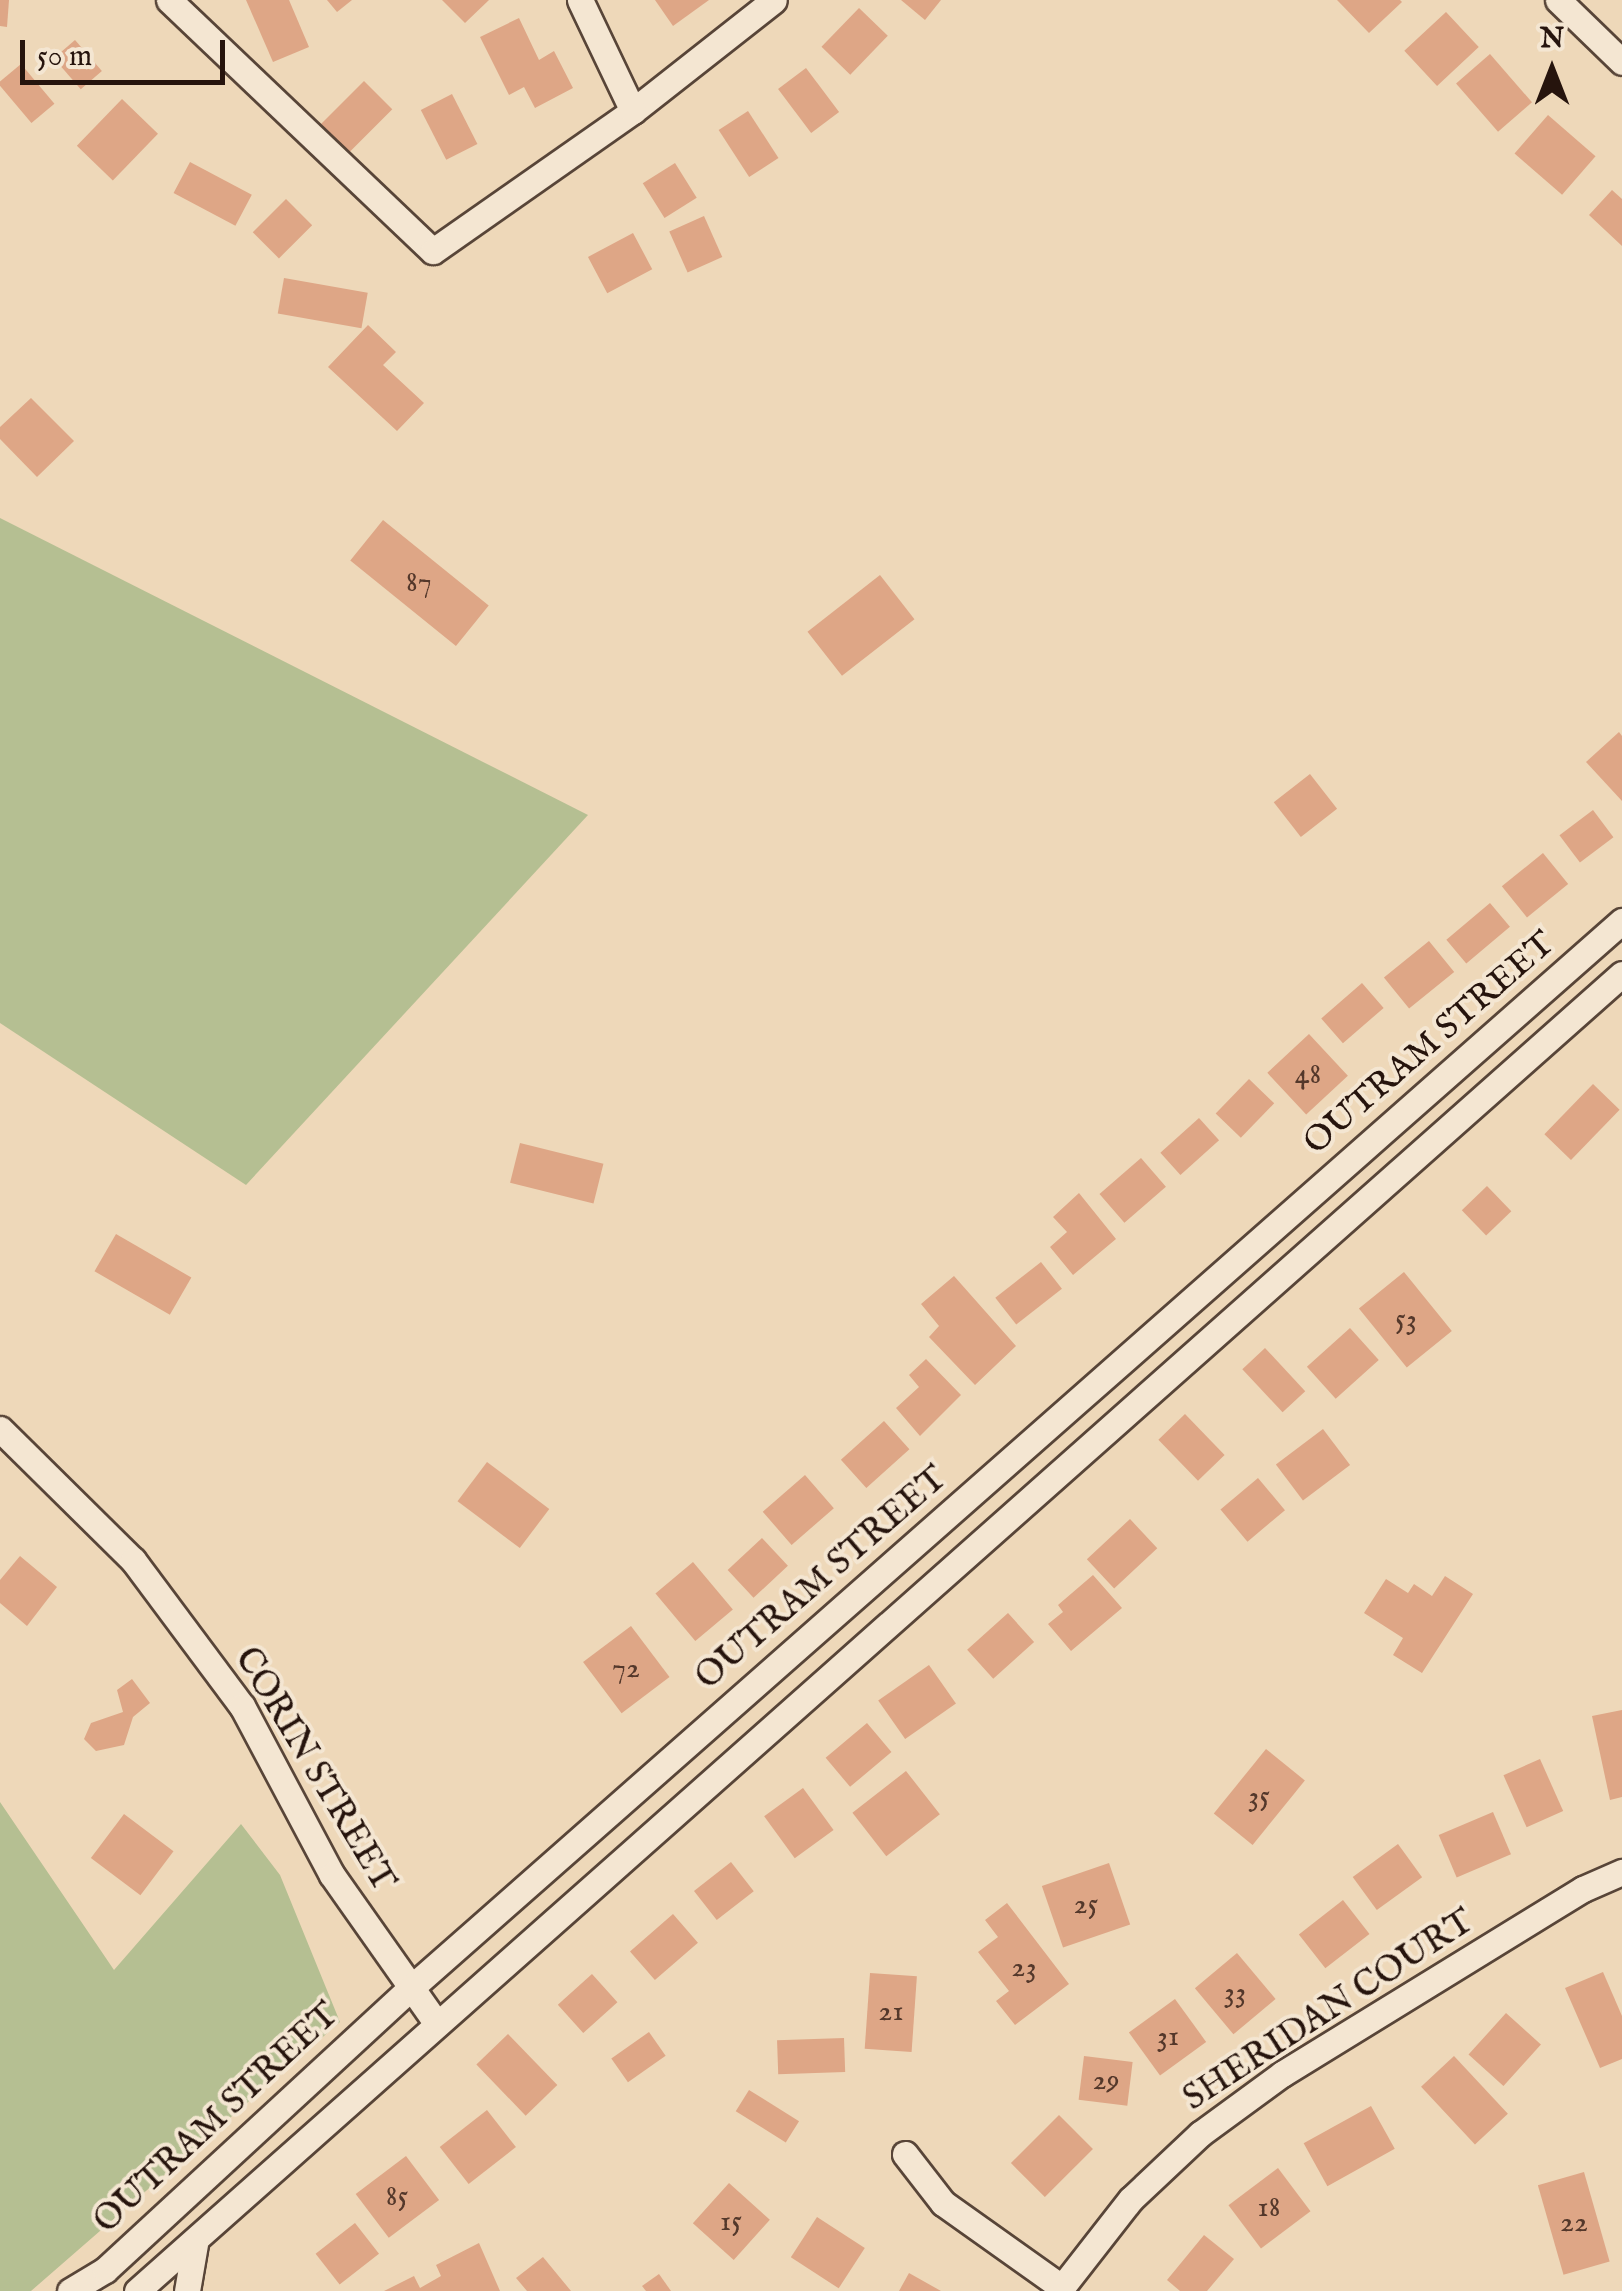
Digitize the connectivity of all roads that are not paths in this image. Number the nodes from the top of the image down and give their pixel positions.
1 (168, 0) edge
2 (580, 0) edge
3 (774, 0) edge
4 (1558, 0) edge
5 (1622, 62) edge
6 (633, 111) junction
7 (1622, 921) edge
8 (1622, 974) edge
9 (0, 1428) edge
10 (1622, 1872) edge
11 (412, 1987) junction
12 (437, 2024) junction
13 (905, 2154) dead end
14 (195, 2244) junction
15 (104, 2270) junction
16 (1060, 2289) edge
17 (70, 2291) edge
18 (120, 2291) edge
19 (137, 2291) edge
20 (187, 2291) edge

1 - 6 street
2 - 6 street
3 - 6 street
4 - 5 street
7 - 11 street, OUTRAM STREET
8 - 12 street, OUTRAM STREET
9 - 11 street, CORIN STREET
10 - 16 street, SHERIDAN COURT
11 - 12 street, CORIN STREET
11 - 15 street, OUTRAM STREET
12 - 14 street, OUTRAM STREET
13 - 16 street, SHERIDAN COURT
14 - 19 street, OUTRAM STREET
14 - 20 street
15 - 17 street, OUTRAM STREET
15 - 18 street

